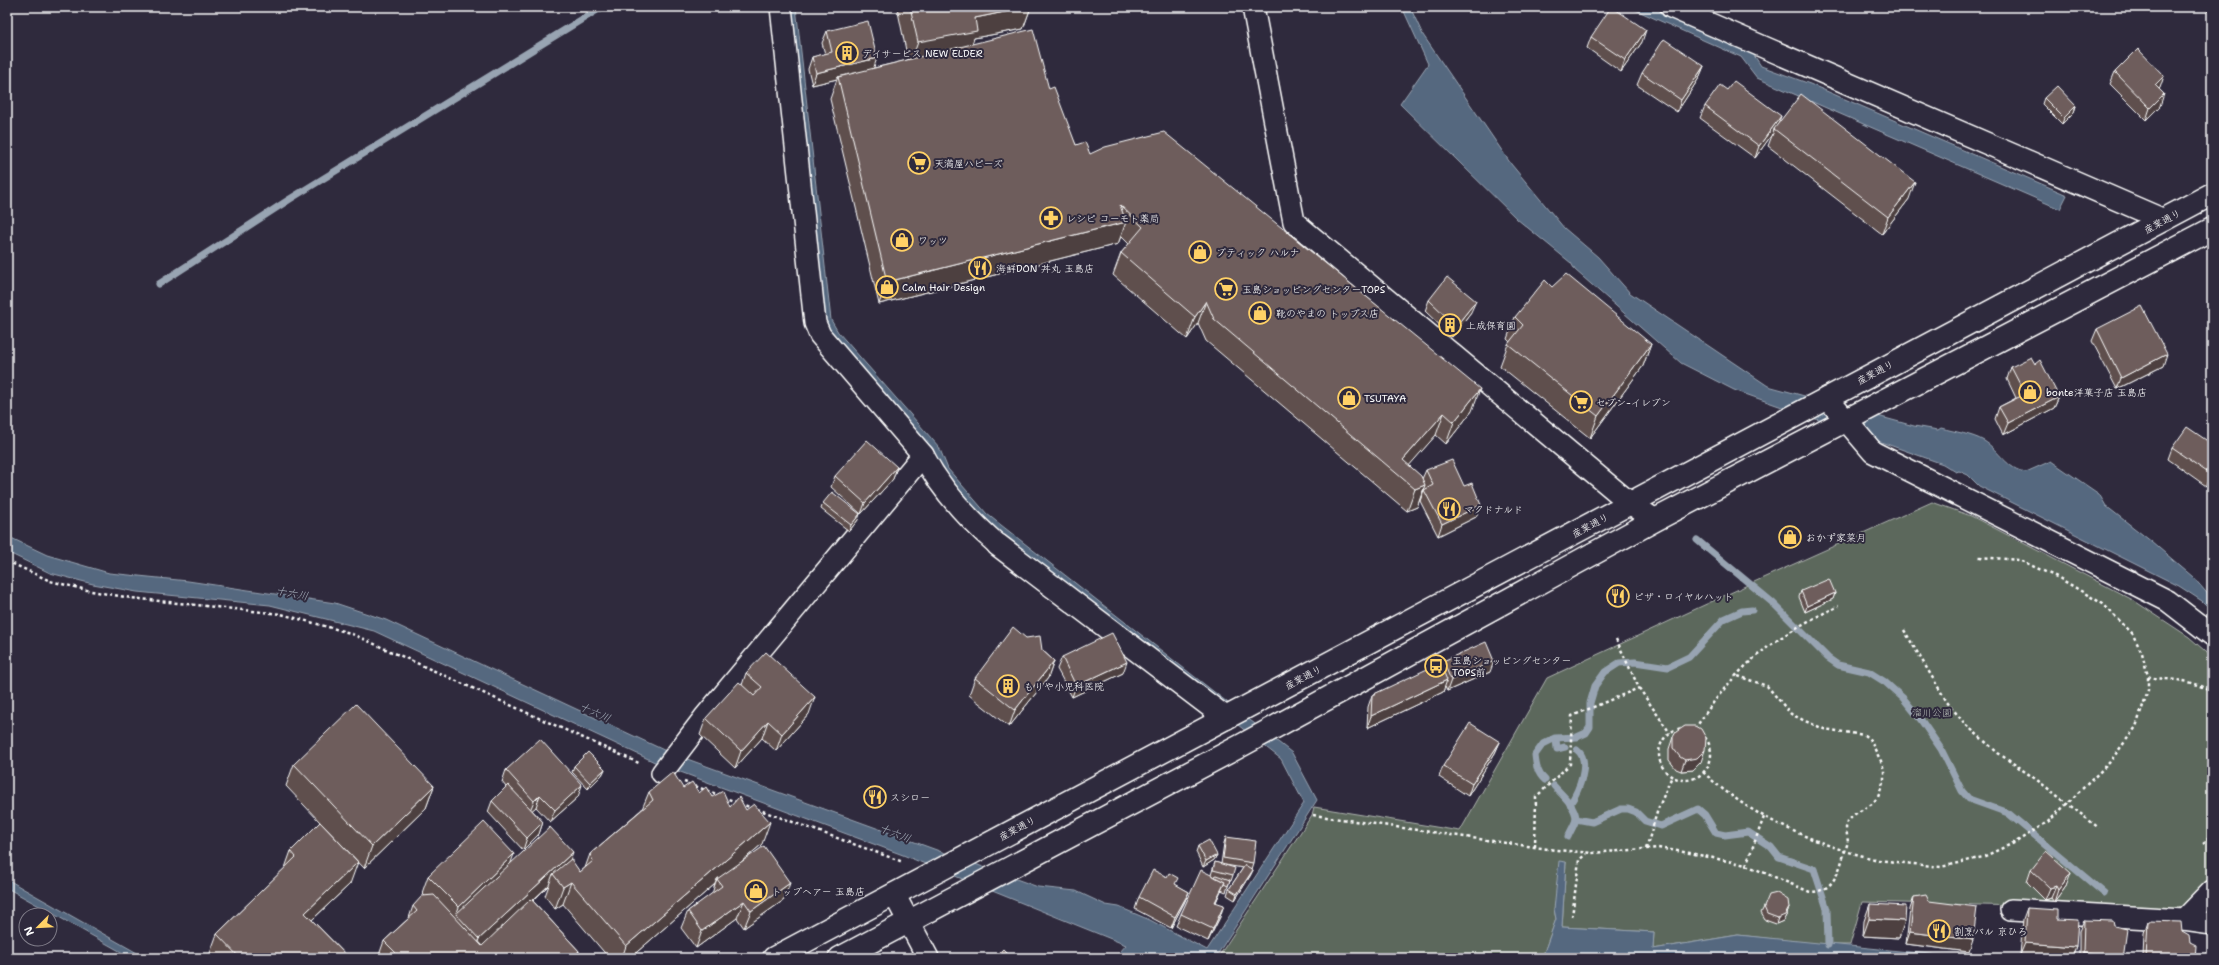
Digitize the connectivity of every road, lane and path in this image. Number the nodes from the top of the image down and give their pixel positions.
1 (780, 7) edge
2 (1253, 7) edge
3 (1671, 7) edge
4 (2212, 194) edge
5 (2164, 220) junction
6 (2208, 235) edge
7 (1827, 398) junction
8 (1845, 421) junction
9 (923, 456) junction
10 (1630, 504) junction
11 (1655, 520) junction
12 (998, 545) joint
13 (1979, 557) dead end
14 (7, 561) edge
15 (1839, 606) dead end
16 (1904, 630) dead end
17 (2212, 636) edge
18 (1616, 639) dead end
19 (1735, 675) junction
20 (2148, 676) junction
21 (1639, 688) junction
22 (2212, 692) edge
23 (1226, 718) junction
24 (1694, 730) junction
25 (1670, 733) junction
26 (1703, 772) junction
27 (662, 773) junction
28 (1672, 776) junction
29 (2067, 803) junction
30 (1312, 815) dead end
31 (1764, 817) junction
32 (2099, 828) dead end
33 (2212, 837) edge
34 (2203, 843) dead end
35 (1535, 847) junction
36 (1646, 849) junction
37 (1845, 851) junction
38 (1592, 853) junction
39 (1746, 865) junction
40 (932, 874) junction
41 (2212, 891) edge
42 (894, 894) junction
43 (2011, 910) dead end
44 (1572, 917) dead end
45 (2184, 920) junction
46 (909, 921) junction
47 (2212, 924) edge
48 (774, 958) edge
49 (840, 958) edge
50 (928, 958) edge

1 - 9 street
2 - 10 street
3 - 5 street
4 - 5 street, 産業通り
5 - 6 street
5 - 7 street, 産業通り
6 - 8 street
7 - 8 street
7 - 10 street, 産業通り
8 - 11 street
8 - 17 street
9 - 12 street
9 - 27 street
10 - 11 street
10 - 23 street, 産業通り
11 - 46 street
12 - 23 street
13 - 20 path
14 - 27 path
15 - 19 path
16 - 29 path
18 - 21 path
19 - 24 path
19 - 37 path
20 - 22 path
20 - 29 path
21 - 25 path
21 - 35 path
23 - 40 street, 産業通り
24 - 25 path
24 - 26 path
25 - 28 path
26 - 28 path
26 - 31 path
27 - 40 path
28 - 36 path
29 - 32 path
29 - 37 path
30 - 35 path
31 - 37 path
31 - 39 path
33 - 34 path
35 - 38 path
36 - 38 path
36 - 39 path
37 - 39 path
38 - 44 path
40 - 42 street
41 - 45 street
42 - 46 street
42 - 48 street
43 - 45 street
45 - 47 street
46 - 49 street
46 - 50 street

